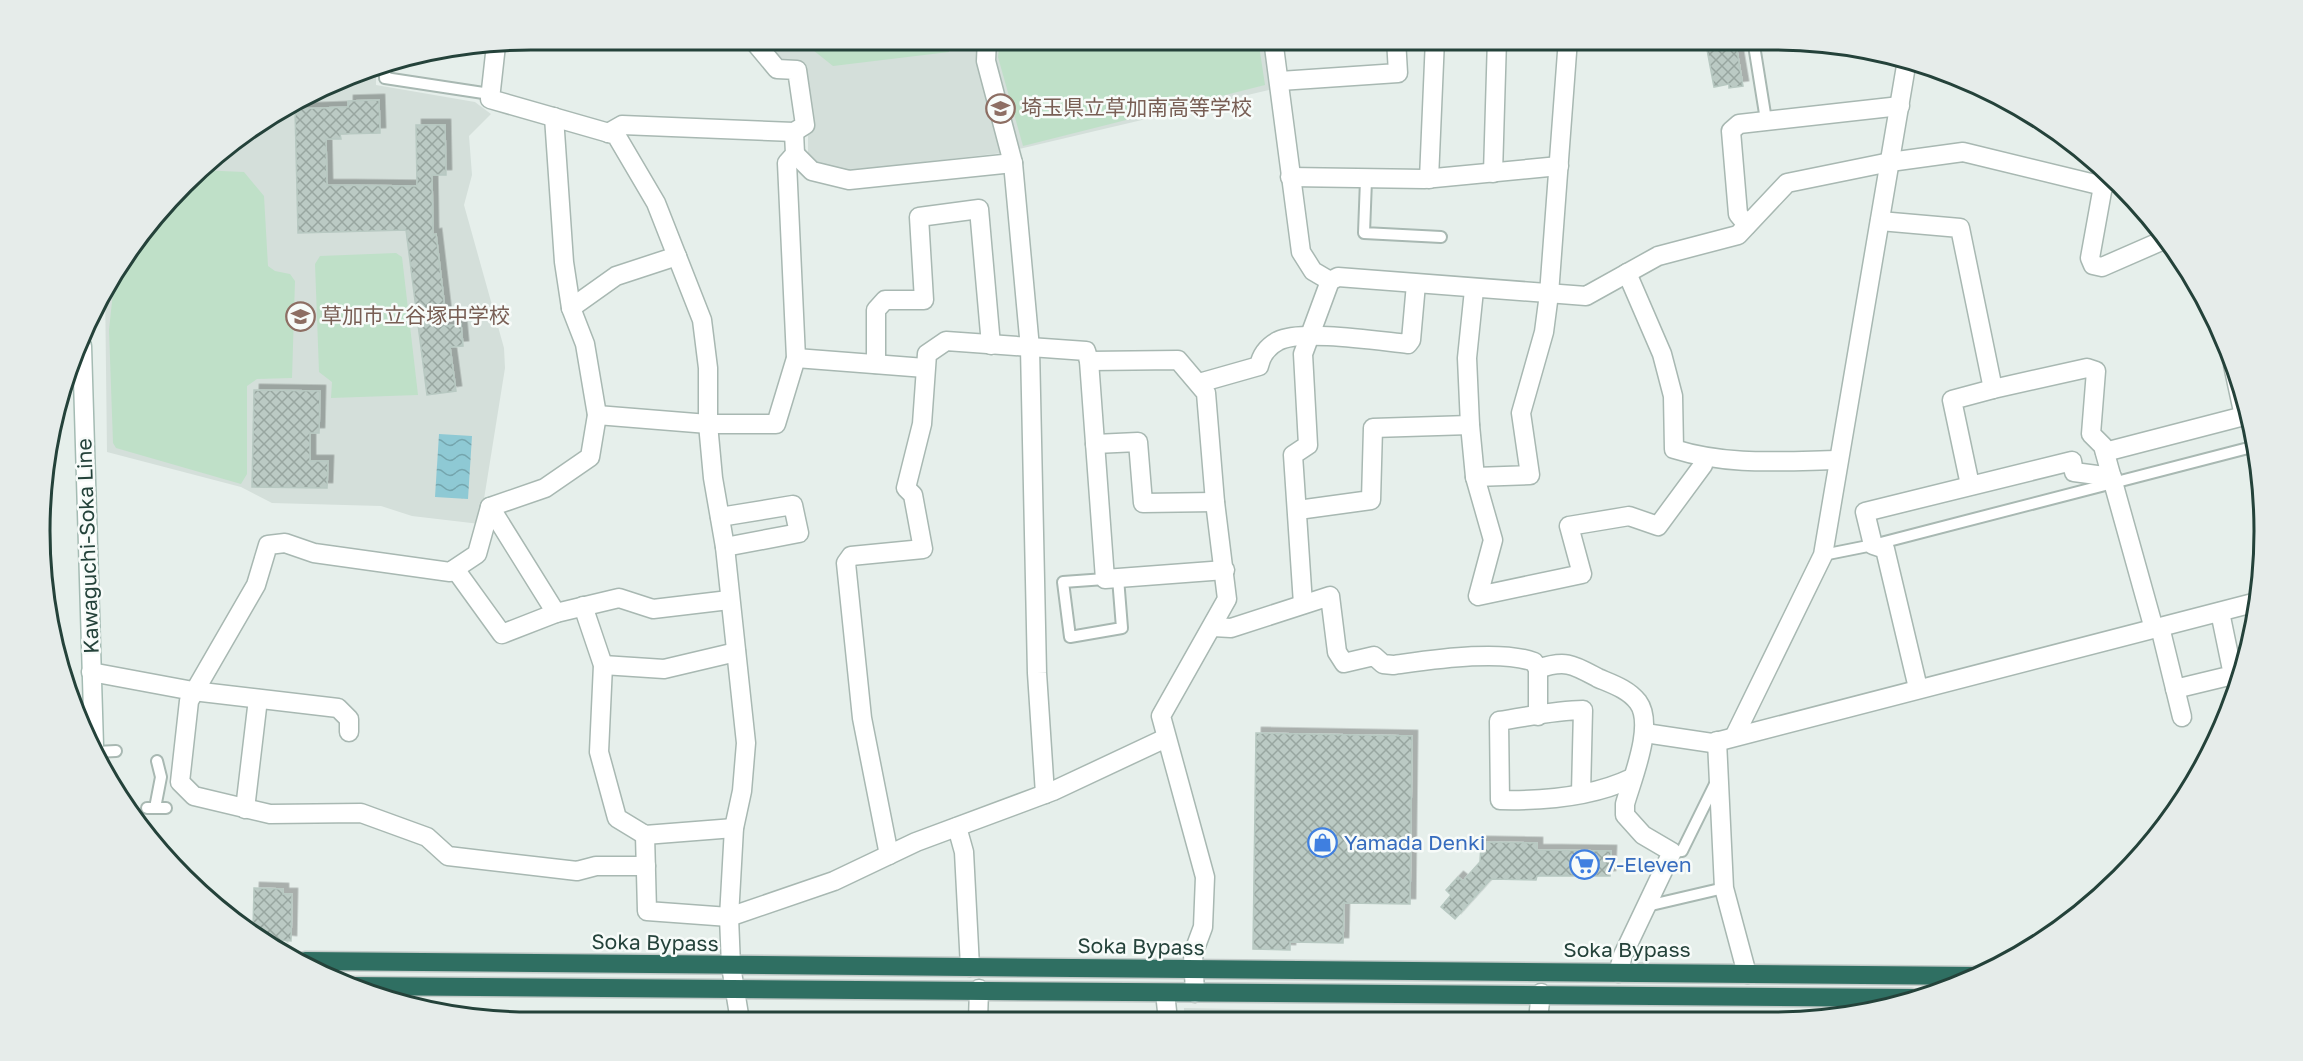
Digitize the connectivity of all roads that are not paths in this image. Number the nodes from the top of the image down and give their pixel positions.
1 (761, 50) edge
2 (986, 50) edge
3 (1275, 50) edge
4 (1397, 50) edge
5 (1435, 50) edge
6 (1497, 50) edge
7 (1567, 50) edge
8 (1755, 50) edge
9 (495, 51) edge
10 (1906, 69) edge
11 (385, 72) edge
12 (1280, 81) junction
13 (490, 94) junction
14 (1900, 106) junction
15 (554, 117) junction
16 (1766, 120) junction
17 (794, 132) junction
18 (608, 133) junction
19 (795, 154) junction
20 (1890, 162) junction
21 (1014, 163) junction
22 (1559, 166) junction
23 (1493, 173) junction
24 (1290, 177) junction
25 (1429, 179) junction
26 (1366, 180) junction
27 (2104, 182) edge
28 (2108, 186) edge
29 (1880, 221) junction
30 (1747, 225) junction
31 (1441, 237) dead end
32 (2157, 243) edge
33 (677, 256) junction
34 (1627, 273) junction
35 (1330, 281) junction
36 (1416, 284) junction
37 (1474, 290) junction
38 (1549, 294) junction
39 (571, 308) junction
40 (1309, 336) junction
41 (991, 345) junction
42 (1030, 348) junction
43 (82, 356) edge
44 (796, 358) junction
45 (1089, 361) junction
46 (876, 364) junction
47 (925, 368) junction
48 (1199, 383) junction
49 (1993, 389) junction
50 (597, 415) junction
51 (2240, 417) edge
52 (708, 424) junction
53 (1470, 425) junction
54 (1095, 444) junction
55 (2246, 448) edge
56 (2105, 452) junction
57 (1704, 458) junction
58 (1839, 460) junction
59 (1474, 477) junction
60 (2112, 480) junction
61 (1970, 485) junction
62 (1215, 502) junction
63 (490, 507) junction
64 (1298, 510) junction
65 (720, 517) junction
66 (1873, 545) junction
67 (725, 547) junction
68 (1823, 555) junction
69 (455, 569) junction
70 (1225, 570) junction
71 (1111, 578) junction
72 (729, 600) junction
73 (1303, 604) junction
74 (2247, 605) edge
75 (583, 606) junction
76 (2220, 612) junction
77 (556, 614) junction
78 (1213, 627) junction
79 (2157, 628) junction
80 (736, 652) junction
81 (603, 665) junction
82 (1538, 669) junction
83 (2232, 671) edge
84 (91, 672) junction
85 (2231, 676) edge
86 (1918, 688) junction
87 (2175, 689) junction
88 (193, 691) junction
89 (258, 699) junction
90 (1538, 716) junction
91 (2182, 717) dead end
92 (93, 731) edge
93 (349, 732) dead end
94 (1645, 733) junction
95 (1735, 735) junction
96 (1166, 738) junction
97 (1717, 741) junction
98 (104, 752) edge
99 (116, 752) dead end
100 (157, 761) dead end
101 (1718, 777) junction
102 (1632, 778) junction
103 (1581, 793) junction
104 (1045, 794) junction
105 (156, 808) dead end
106 (245, 809) junction
107 (957, 827) junction
108 (734, 828) junction
109 (645, 835) junction
110 (1672, 852) junction
111 (889, 855) junction
112 (646, 866) junction
113 (1724, 888) junction
114 (1647, 906) junction
115 (729, 917) junction
116 (316, 961) edge
117 (731, 966) junction
118 (970, 967) junction
119 (1194, 970) junction
120 (1618, 973) junction
121 (1748, 974) junction
122 (1955, 976) edge
123 (376, 986) edge
124 (734, 988) junction
125 (979, 989) junction
126 (1165, 993) junction
127 (1195, 993) junction
128 (1541, 993) junction
129 (1868, 1002) edge
130 (738, 1012) edge
131 (978, 1012) edge
132 (1167, 1012) edge
133 (1539, 1012) edge

1 - 17 street
2 - 21 street
3 - 12 street
4 - 12 street
5 - 25 street
6 - 23 street
7 - 22 street
8 - 16 lane
9 - 13 street
10 - 14 street
11 - 13 lane
12 - 24 street
13 - 15 street
14 - 16 street
14 - 20 street
15 - 18 street
15 - 39 street
16 - 30 street
17 - 18 street
17 - 19 street
18 - 33 street
19 - 21 street
19 - 44 street
20 - 27 street
20 - 29 street
20 - 30 street
21 - 42 street
22 - 23 street
22 - 38 street
23 - 25 street
24 - 26 street
24 - 35 street
25 - 26 street
26 - 31 lane
28 - 32 street
29 - 49 street
29 - 58 street
30 - 34 street
33 - 39 street
33 - 52 street
34 - 38 street
34 - 57 street
35 - 36 street
35 - 40 street
36 - 37 street
36 - 40 street
37 - 38 street
37 - 53 street
38 - 59 street
39 - 50 street
40 - 48 street
40 - 64 street
41 - 42 street
41 - 46 street
41 - 47 street
42 - 45 street
42 - 104 street
43 - 84 street, Kawaguchi-Soka Line
44 - 46 street
44 - 52 street
45 - 48 street
45 - 54 street
46 - 47 street
47 - 111 street
48 - 62 street
49 - 56 street
49 - 61 street
50 - 52 street
50 - 63 street
51 - 56 street
52 - 65 street
53 - 59 street
53 - 64 street
54 - 62 street
54 - 71 street
55 - 60 lane
56 - 60 street
57 - 58 street
57 - 59 street
58 - 68 street
60 - 61 street
60 - 66 lane
60 - 79 street
61 - 66 street
62 - 70 street
63 - 69 street
63 - 77 street
64 - 73 street
65 - 67 street
65 - 67 street
66 - 68 lane
66 - 86 street
67 - 72 street
68 - 95 street
69 - 77 street
69 - 88 street
70 - 71 street
70 - 78 street
71 - 71 lane
72 - 75 street
72 - 80 street
73 - 78 street
73 - 82 street
74 - 76 street
75 - 77 street
75 - 81 street
76 - 79 street
76 - 83 street
78 - 96 street
79 - 86 street
79 - 87 street
80 - 81 street
80 - 108 street
81 - 109 street
82 - 90 street
82 - 94 street
84 - 88 street
84 - 92 street, Kawaguchi-Soka Line
85 - 87 street
86 - 95 street
87 - 91 street
88 - 89 street
88 - 106 street
89 - 93 street
89 - 106 street
90 - 103 street
90 - 103 street
94 - 97 street
94 - 102 street
95 - 97 street
96 - 104 street
96 - 119 street
97 - 101 street
98 - 99 lane
100 - 105 lane
101 - 110 lane
101 - 113 street
102 - 103 street
102 - 110 street
104 - 107 street
106 - 112 street
107 - 111 street
107 - 118 street
108 - 109 street
108 - 115 street
109 - 112 street
110 - 114 street
111 - 115 street
112 - 115 street
113 - 114 lane
113 - 121 street
114 - 120 street
115 - 117 street
116 - 117 highway, Soka Bypass
117 - 118 highway, Soka Bypass
117 - 124 street
118 - 119 highway, Soka Bypass
119 - 120 highway, Soka Bypass
119 - 127 street
120 - 121 highway, Soka Bypass
121 - 122 highway, Soka Bypass
123 - 124 highway, Soka Bypass
124 - 125 highway, Soka Bypass
124 - 130 street
125 - 126 highway, Soka Bypass
125 - 131 street
126 - 127 highway, Soka Bypass
126 - 132 street
127 - 128 highway, Soka Bypass
128 - 129 highway, Soka Bypass
128 - 133 street

